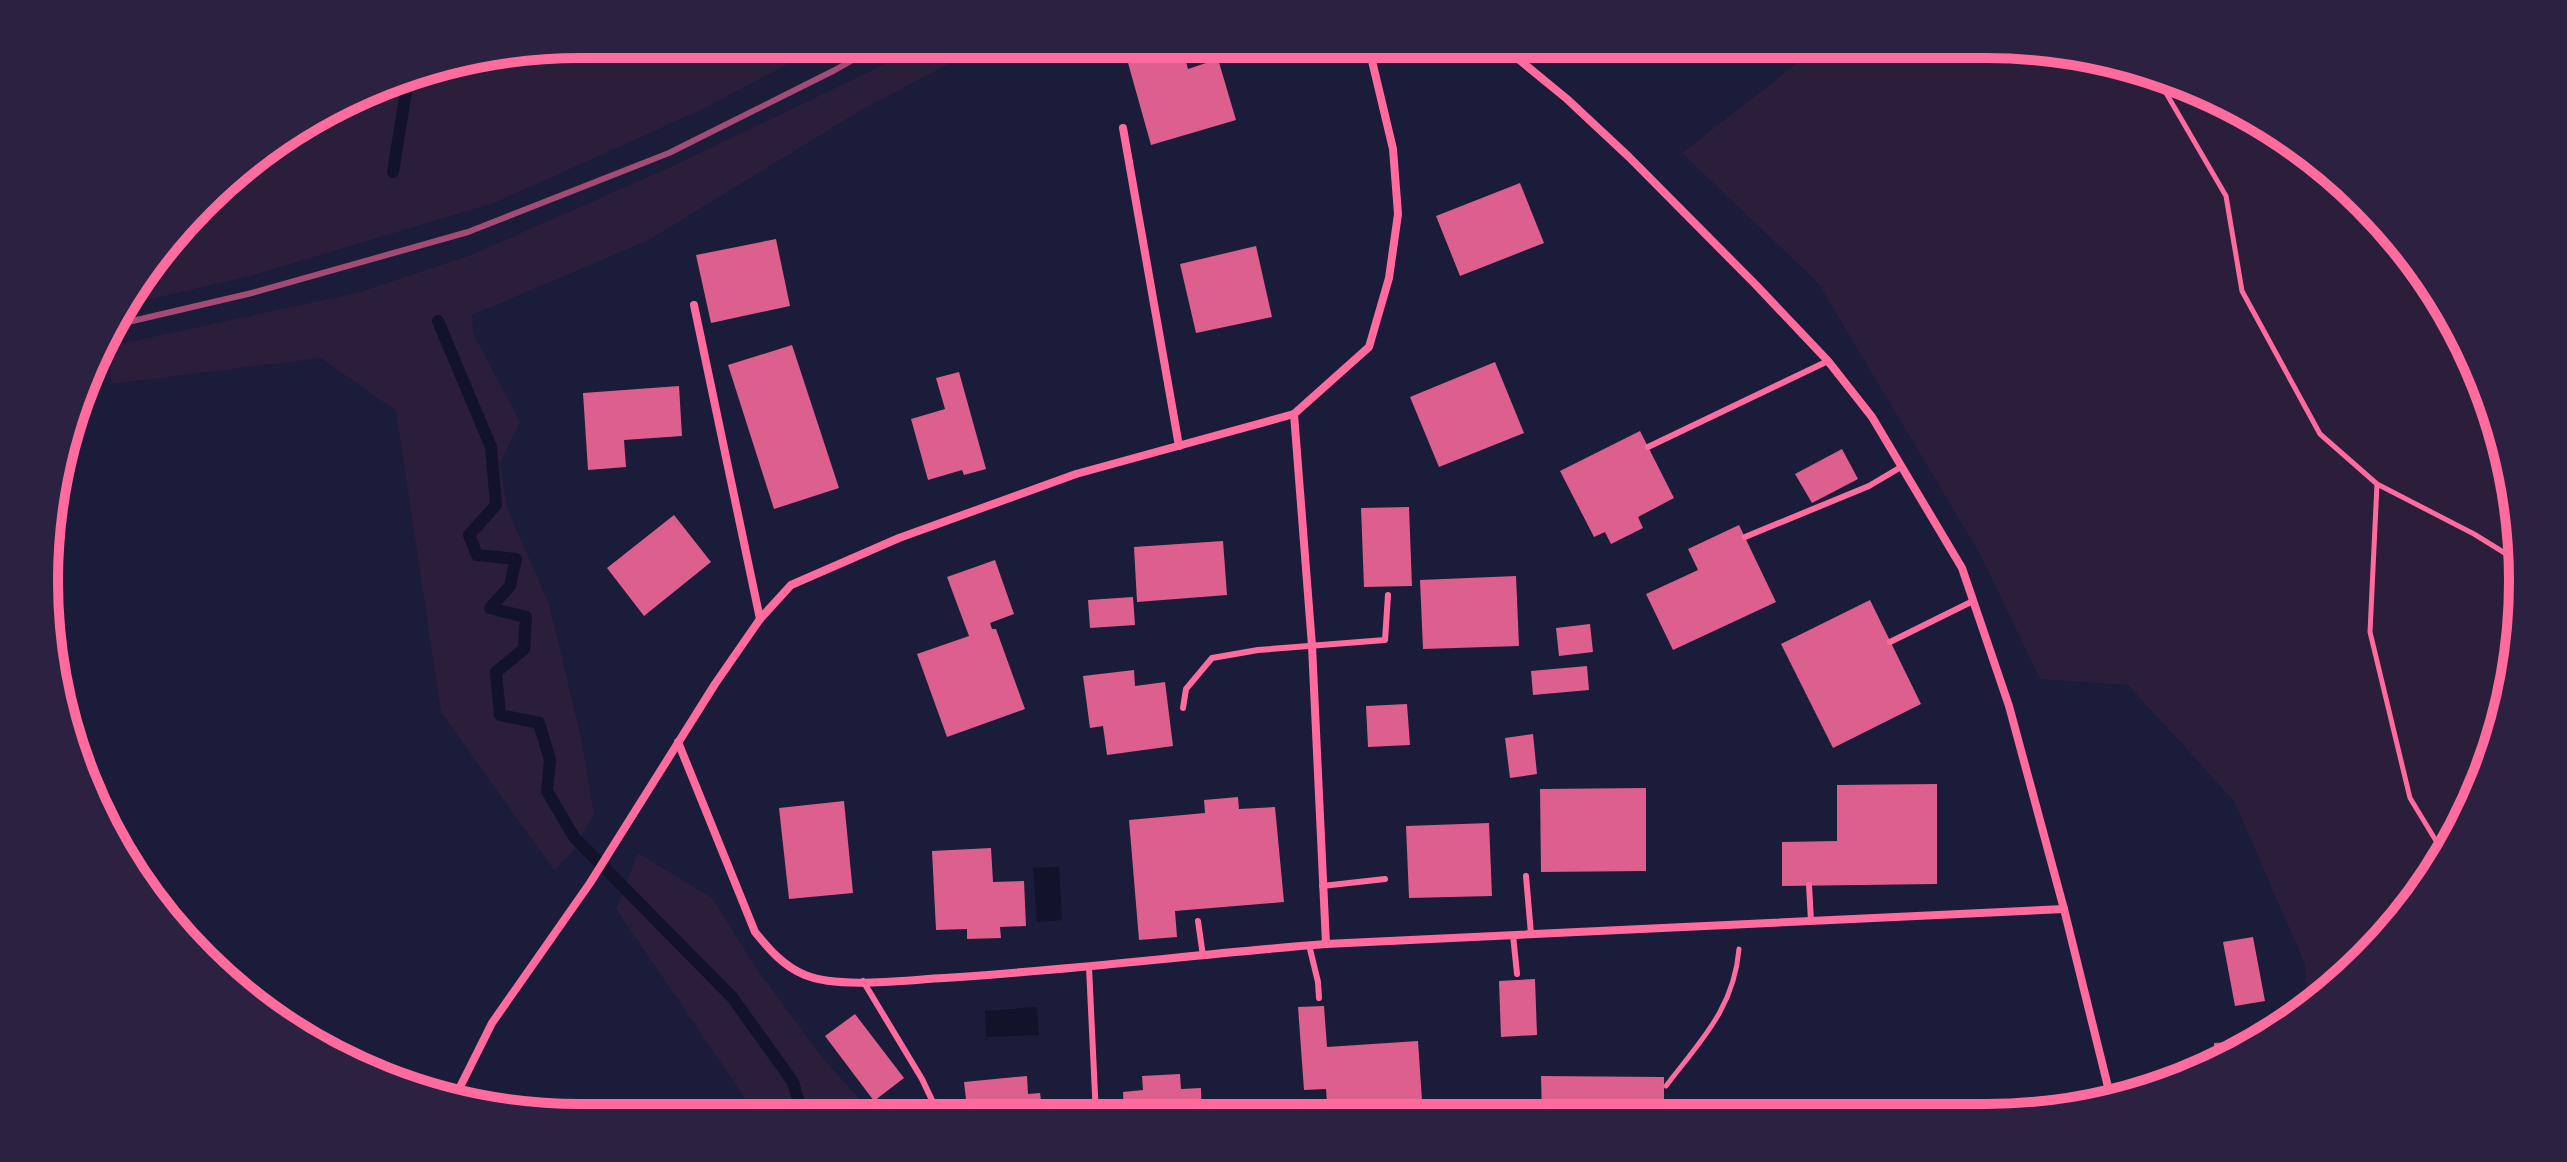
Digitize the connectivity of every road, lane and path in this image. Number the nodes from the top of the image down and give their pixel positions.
1 (1371, 58) edge
2 (1517, 58) edge
3 (2164, 90) edge
4 (1123, 128) dead end
5 (694, 305) dead end
6 (1828, 361) junction
7 (1294, 414) junction
8 (1179, 446) junction
9 (1648, 447) dead end
10 (1901, 467) junction
11 (2377, 484) junction
12 (1745, 537) dead end
13 (2508, 555) edge
14 (1388, 595) dead end
15 (1973, 601) junction
16 (760, 619) junction
17 (1890, 642) dead end
18 (1312, 646) junction
19 (1183, 708) dead end
20 (678, 742) junction
21 (2438, 844) edge
22 (1526, 876) dead end
23 (1385, 879) dead end
24 (1809, 885) dead end
25 (1322, 886) junction
26 (2064, 909) junction
27 (1198, 921) dead end
28 (1811, 921) junction
29 (1741, 924) junction
30 (1531, 934) junction
31 (1513, 935) junction
32 (1326, 944) junction
33 (1309, 945) junction
34 (1203, 956) junction
35 (1089, 967) junction
36 (1517, 974) dead end
37 (863, 981) junction
38 (1319, 998) dead end
39 (1666, 1086) dead end
40 (459, 1089) edge
41 (2109, 1089) edge
42 (934, 1104) edge
43 (1095, 1104) edge

1 - 7 street
2 - 6 street
3 - 11 path
4 - 8 street
5 - 16 street
6 - 9 lane
6 - 10 street
7 - 8 street
7 - 18 street
8 - 16 street
10 - 12 lane
10 - 15 street
11 - 13 path
11 - 21 path
14 - 18 lane
15 - 17 lane
15 - 26 street
16 - 20 street
18 - 19 lane
18 - 25 street
20 - 37 street
20 - 40 street
22 - 30 lane
23 - 25 lane
24 - 28 lane
25 - 32 street
26 - 28 street
26 - 41 street
27 - 34 lane
28 - 29 street
29 - 30 street
29 - 39 path
30 - 31 street
31 - 32 street
31 - 36 lane
32 - 33 street
33 - 34 street
33 - 38 lane
34 - 35 street
35 - 37 street
35 - 43 lane
37 - 42 lane

